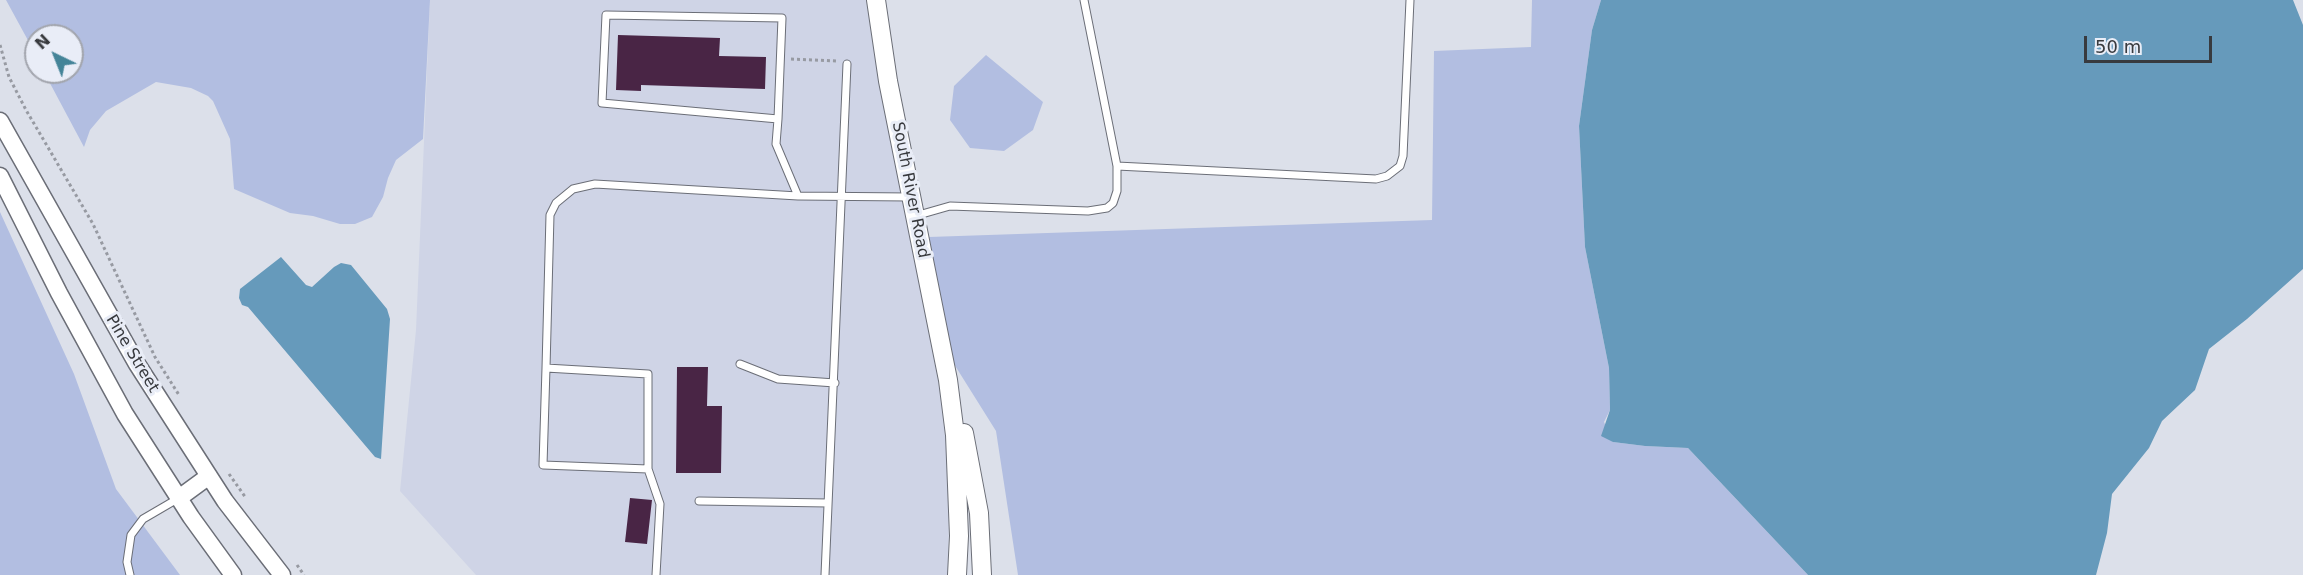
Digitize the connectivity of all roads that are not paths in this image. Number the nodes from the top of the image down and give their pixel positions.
1 (876, 0) edge
2 (1084, 0) edge
3 (1410, 0) edge
4 (847, 64) dead end
5 (777, 119) junction
6 (0, 121) edge
7 (1117, 166) junction
8 (0, 176) edge
9 (798, 196) junction
10 (842, 196) junction
11 (912, 198) junction
12 (915, 216) junction
13 (740, 364) dead end
14 (546, 368) junction
15 (948, 380) junction
16 (835, 383) junction
17 (648, 469) junction
18 (209, 476) junction
19 (179, 498) junction
20 (699, 501) dead end
21 (828, 503) junction
22 (130, 575) edge
23 (233, 575) edge
24 (282, 575) edge
25 (656, 575) edge
26 (825, 575) edge
27 (957, 575) edge
28 (982, 575) edge

1 - 11 main road, South River Road
2 - 7 lane
3 - 7 lane
4 - 10 lane
5 - 5 lane
5 - 9 lane
6 - 18 street, Pine Street
7 - 12 lane
8 - 19 street, Pine Street
9 - 10 lane
9 - 14 lane
10 - 11 lane
10 - 16 lane
11 - 12 main road, South River Road
12 - 15 main road, South River Road
13 - 16 lane
14 - 17 lane
14 - 17 lane
15 - 27 main road, South River Road
15 - 28 main road, South River Road
16 - 21 lane
17 - 25 lane
18 - 19 street
18 - 24 street, Pine Street
19 - 22 lane
19 - 23 street, Pine Street
20 - 21 lane
21 - 26 lane

